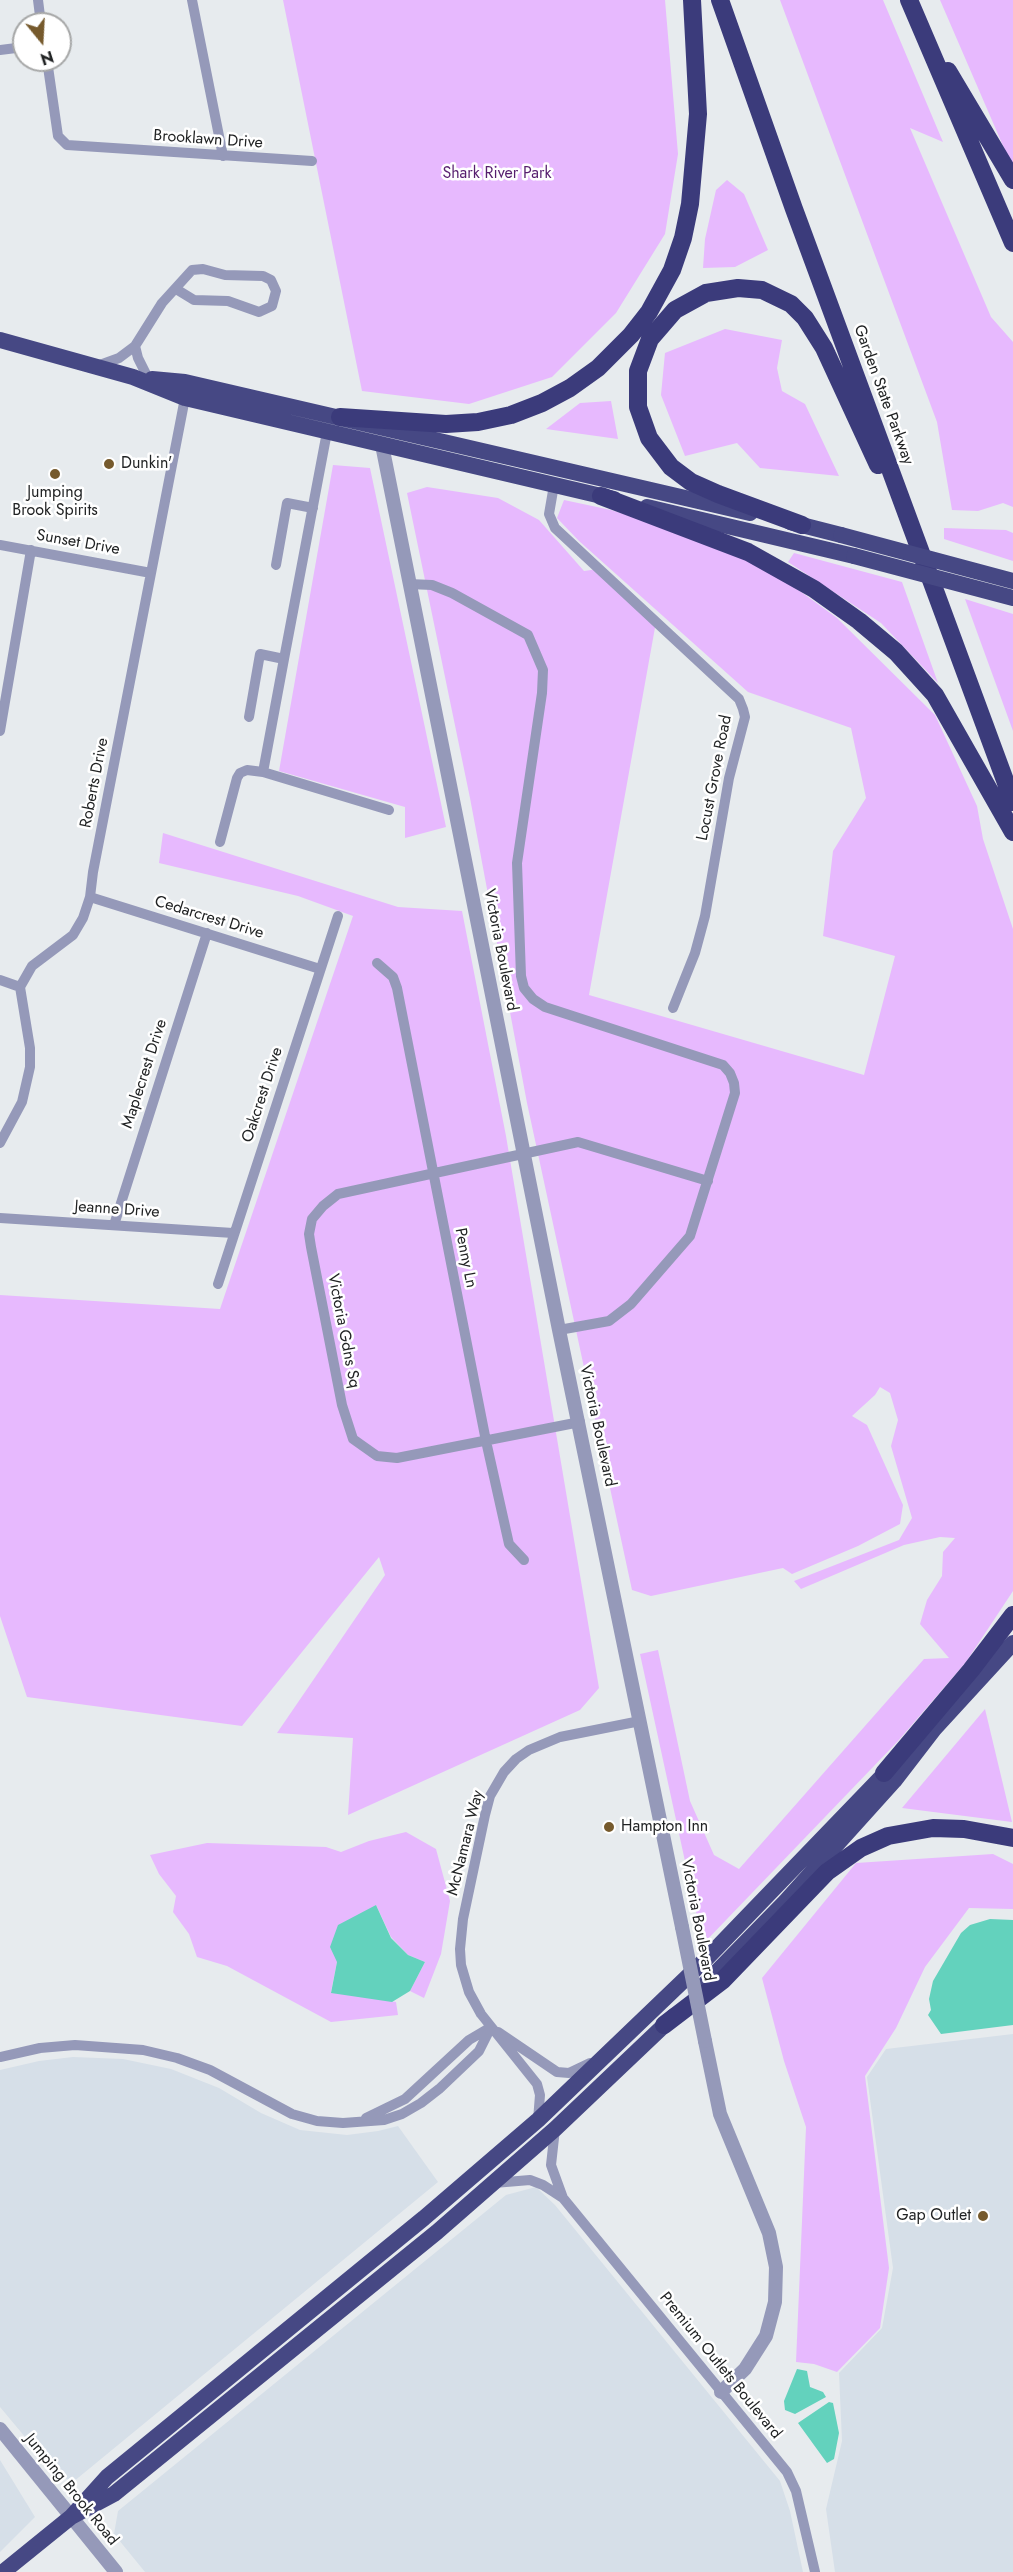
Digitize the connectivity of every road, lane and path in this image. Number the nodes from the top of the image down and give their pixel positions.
1 (192, 0) edge
2 (692, 0) edge
3 (720, 0) edge
4 (909, 0) edge
5 (922, 30) junction
6 (49, 72) edge
7 (223, 156) junction
8 (312, 161) dead end
9 (1013, 180) edge
10 (1013, 243) edge
11 (176, 289) junction
12 (0, 340) edge
13 (135, 346) junction
14 (95, 366) junction
15 (141, 377) junction
16 (185, 398) junction
17 (340, 417) junction
18 (327, 432) junction
19 (382, 445) junction
20 (554, 485) junction
21 (602, 496) junction
22 (313, 508) junction
23 (802, 525) junction
24 (915, 535) junction
25 (0, 545) edge
26 (31, 550) junction
27 (276, 566) dead end
28 (151, 573) junction
29 (1013, 581) edge
30 (409, 584) junction
31 (1013, 598) edge
32 (284, 659) junction
33 (249, 717) dead end
34 (0, 731) edge
35 (263, 772) junction
36 (1013, 802) edge
37 (389, 810) dead end
38 (1013, 832) edge
39 (220, 842) dead end
40 (90, 897) junction
41 (338, 916) dead end
42 (207, 933) junction
43 (377, 963) dead end
44 (320, 969) junction
45 (0, 980) edge
46 (20, 987) junction
47 (673, 1008) dead end
48 (0, 1143) edge
49 (525, 1155) junction
50 (432, 1174) junction
51 (708, 1181) junction
52 (0, 1218) edge
53 (114, 1225) junction
54 (233, 1233) junction
55 (218, 1284) dead end
56 (559, 1330) junction
57 (580, 1422) junction
58 (486, 1441) junction
59 (524, 1560) dead end
60 (1013, 1615) edge
61 (1013, 1643) edge
62 (640, 1721) junction
63 (934, 1729) junction
64 (884, 1773) junction
65 (1013, 1838) edge
66 (664, 2025) junction
67 (491, 2027) junction
68 (612, 2052) junction
69 (0, 2057) edge
70 (538, 2120) junction
71 (555, 2129) junction
72 (494, 2183) junction
73 (563, 2198) junction
74 (721, 2392) junction
75 (0, 2430) edge
76 (71, 2517) junction
77 (3, 2572) edge
78 (116, 2572) edge
79 (815, 2572) edge

1 - 7 street
2 - 17 highway
3 - 24 highway, Garden State Parkway
4 - 5 highway
5 - 9 highway
5 - 10 highway
6 - 7 street, Brooklawn Drive
7 - 8 street, Brooklawn Drive
11 - 11 street
11 - 13 street
12 - 14 highway
13 - 14 street
13 - 15 street
14 - 15 highway
15 - 16 highway
15 - 17 highway
16 - 18 highway
16 - 28 street, Roberts Drive
17 - 23 highway
18 - 19 highway
18 - 22 street
19 - 20 highway
19 - 30 street, Victoria Boulevard
20 - 21 highway
20 - 47 street, Locust Grove Road
21 - 31 highway, bridge
21 - 38 highway
22 - 27 street
22 - 32 street
23 - 24 highway
23 - 29 highway, bridge
24 - 36 highway, Garden State Parkway
25 - 26 street, Sunset Drive
26 - 28 street, Sunset Drive
26 - 34 street
28 - 40 street, Roberts Drive
30 - 49 street, Victoria Boulevard
30 - 51 street
32 - 33 street
32 - 35 street
35 - 37 street
35 - 39 street
40 - 42 street, Cedarcrest Drive
40 - 46 street, Roberts Drive
41 - 44 street, Oakcrest Drive
42 - 44 street, Cedarcrest Drive
42 - 53 street, Maplecrest Drive
43 - 50 street, Penny Ln
44 - 54 street, Oakcrest Drive
45 - 46 street
46 - 48 street
49 - 50 street, Victoria Gdns Sq
49 - 51 street, Victoria Gdns Sq
49 - 56 street, Victoria Boulevard
50 - 58 street, Penny Ln
50 - 58 street, Victoria Gdns Sq
51 - 56 street
52 - 53 street, Jeanne Drive
53 - 54 street, Jeanne Drive
54 - 55 street, Oakcrest Drive
56 - 57 street, Victoria Boulevard
57 - 58 street, Victoria Gdns Sq
57 - 62 street, Victoria Boulevard
58 - 59 street, Penny Ln
60 - 64 highway
61 - 63 highway
62 - 67 street, McNamara Way
62 - 74 street, Victoria Boulevard, bridge
63 - 64 highway
63 - 66 highway
64 - 68 highway
65 - 66 highway
66 - 71 highway
67 - 68 street, McNamara Way
67 - 69 street
67 - 70 street, McNamara Way
68 - 70 highway
70 - 76 highway
71 - 72 highway
71 - 73 street, Premium Outlets Boulevard
72 - 73 street, Premium Outlets Boulevard
72 - 76 highway
73 - 74 street, Premium Outlets Boulevard
74 - 79 street, Premium Outlets Boulevard
75 - 76 street, Jumping Brook Road
76 - 77 highway
76 - 78 street, Jumping Brook Road

